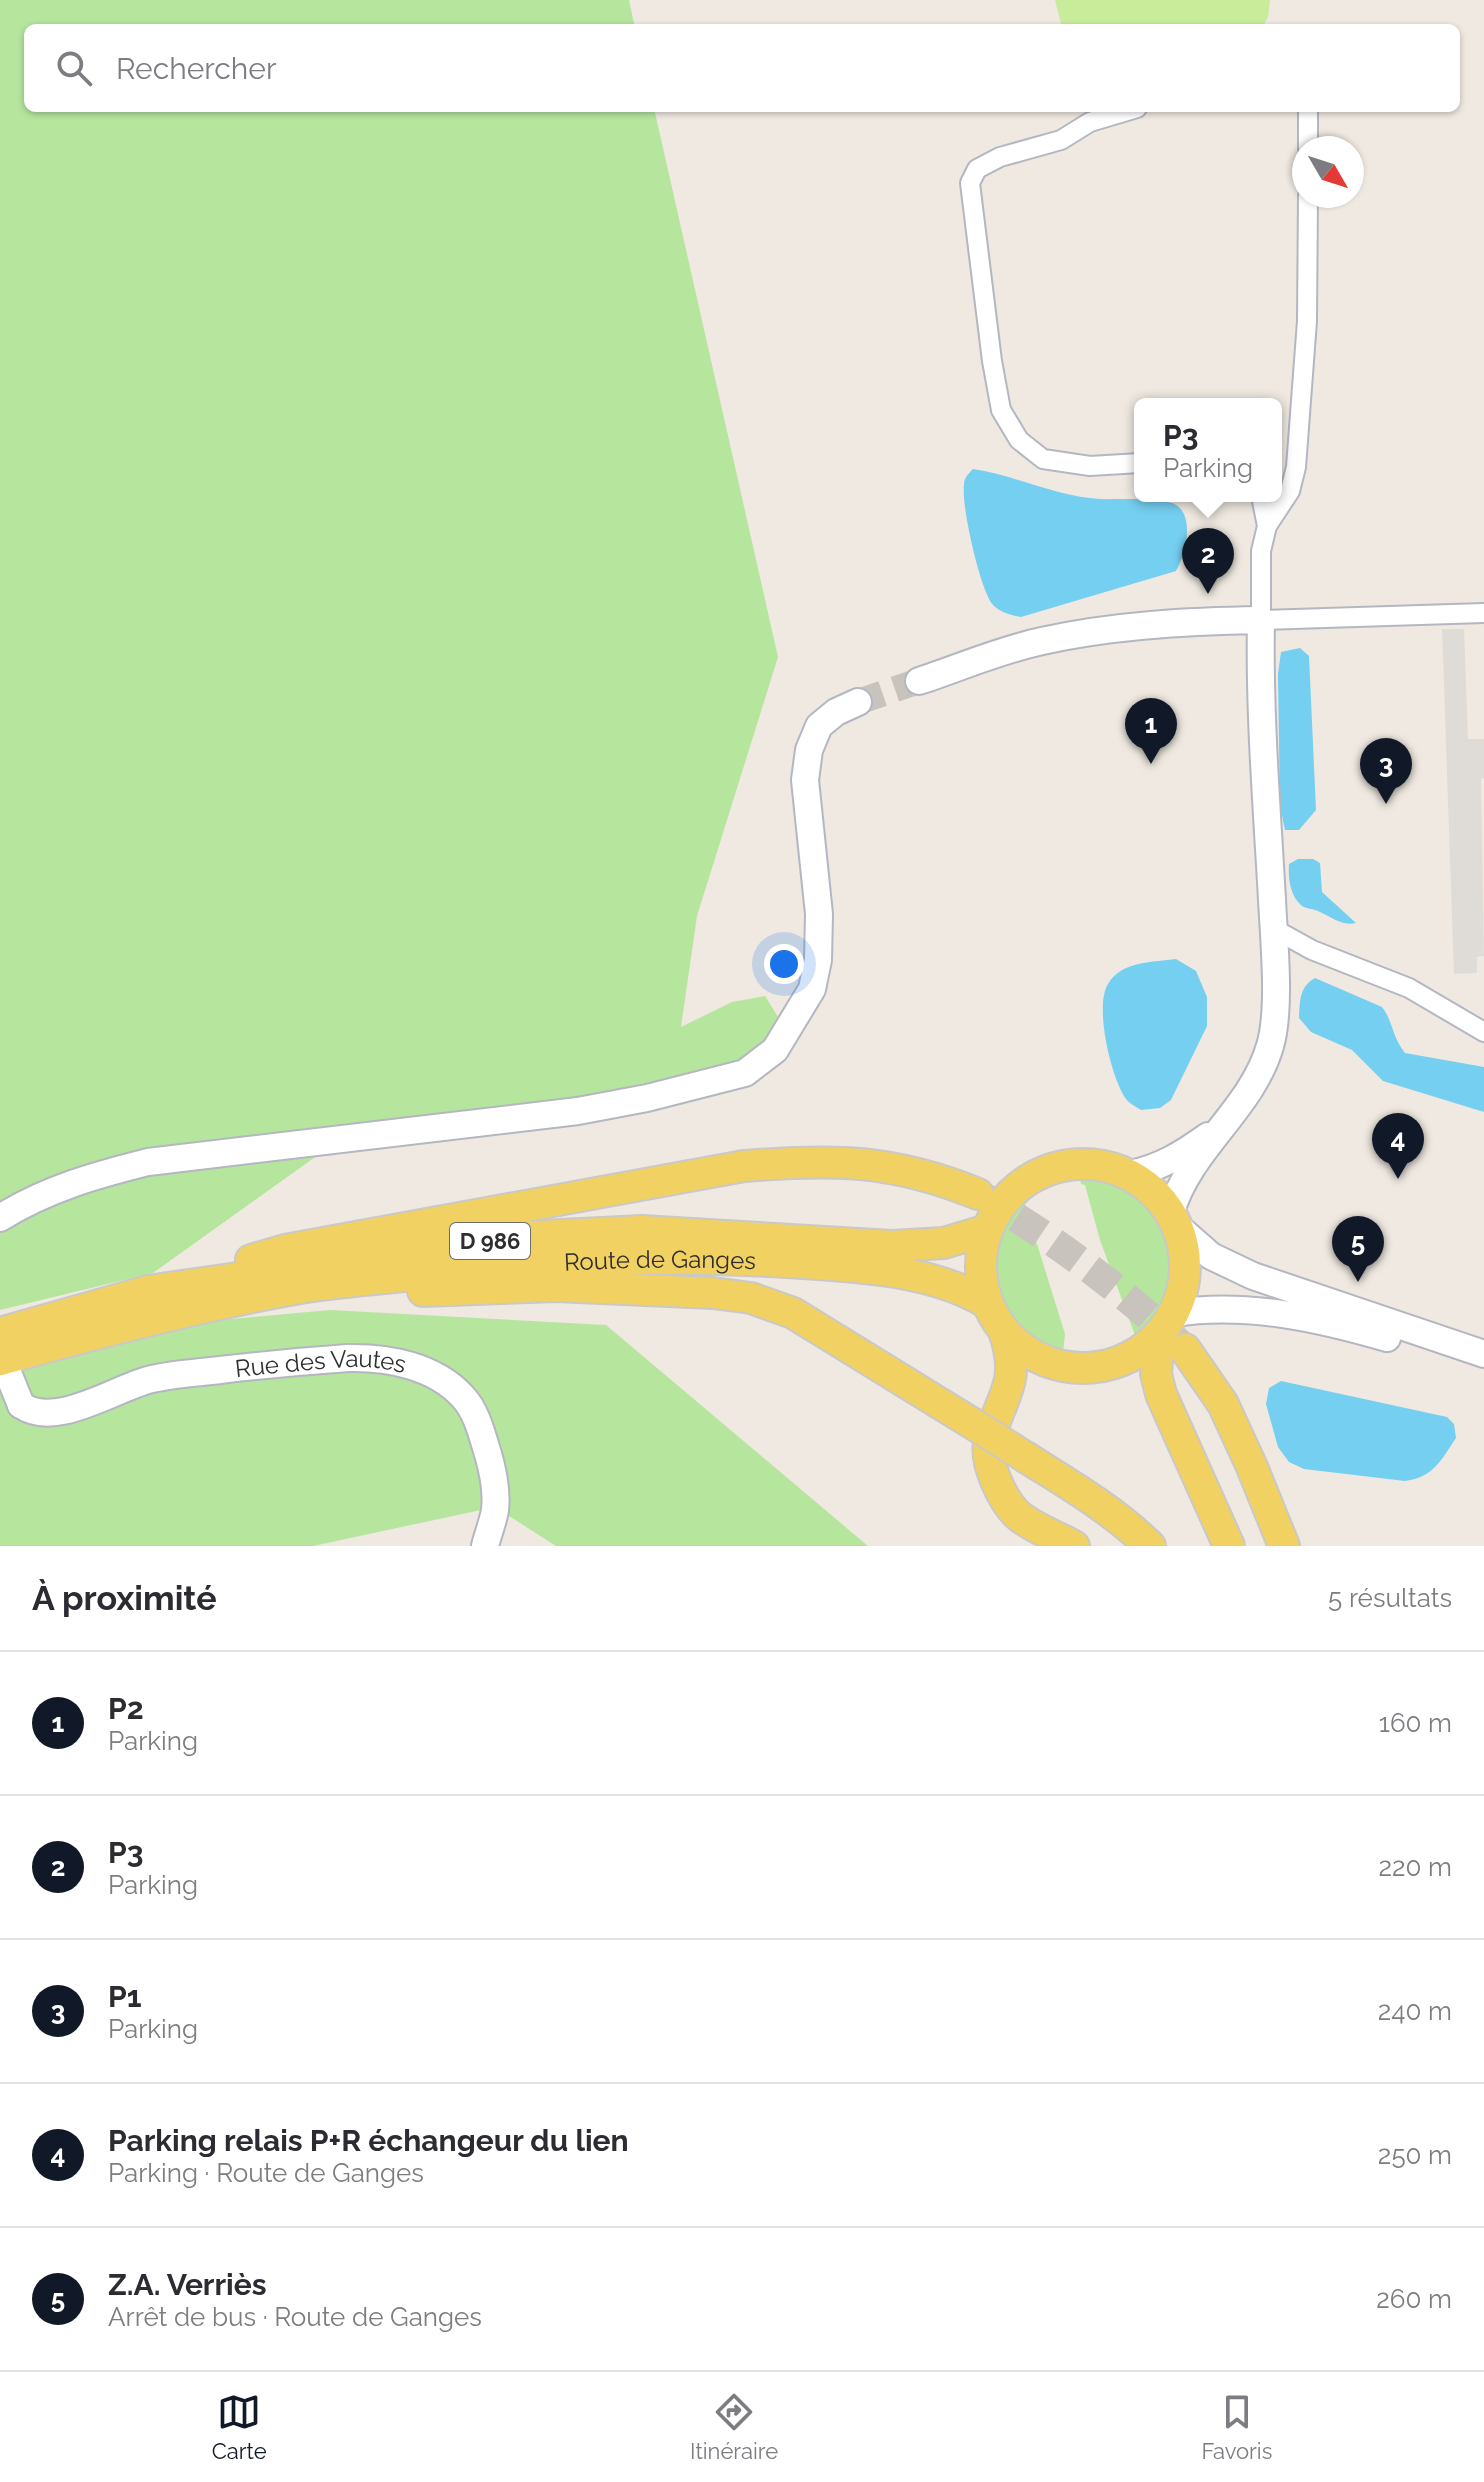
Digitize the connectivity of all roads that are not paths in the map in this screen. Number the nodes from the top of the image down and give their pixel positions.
1 (1124, 112) edge
2 (1308, 112) edge
3 (1308, 136) edge
4 (1308, 208) edge
5 (1134, 463) edge
6 (1282, 466) edge
7 (1296, 467) junction
8 (1262, 502) edge
9 (1267, 526) junction
10 (1484, 613) edge
11 (1261, 620) junction
12 (919, 681) tunnel mouth
13 (858, 702) tunnel mouth
14 (1274, 929) junction
15 (1484, 1032) edge
16 (1220, 1127) junction
17 (1130, 1174) junction
18 (978, 1194) tunnel mouth
19 (0, 1218) edge
20 (1175, 1220) junction
21 (987, 1230) junction
22 (301, 1288) junction
23 (148, 1291) junction
24 (987, 1303) junction
25 (1173, 1332) junction
26 (0, 1333) edge
27 (1005, 1334) junction
28 (1484, 1354) edge
29 (4, 1367) edge
30 (1484, 1369) edge
31 (11, 1412) edge
32 (485, 1546) edge
33 (1074, 1546) edge
34 (1150, 1546) edge
35 (1229, 1546) edge
36 (1284, 1546) edge

1 - 5 street
2 - 3 street
4 - 7 street
6 - 7 street
7 - 9 street
8 - 9 street
9 - 11 street
10 - 11 street
11 - 12 street
11 - 14 street
13 - 19 street
14 - 15 street
14 - 16 street
16 - 17 street
16 - 20 street
17 - 20 main road
17 - 21 main road
18 - 23 main road
20 - 25 main road
20 - 28 street
21 - 23 main road, Route de Ganges / D 986
21 - 24 main road
22 - 24 main road, Route de Ganges / D 986
22 - 29 main road, Route de Ganges / D 986
22 - 34 main road, bridge
23 - 26 main road, Route de Ganges / D 986
24 - 27 main road
25 - 27 main road
25 - 30 street
25 - 35 main road
25 - 36 main road
27 - 33 main road
29 - 31 street
31 - 32 street, Rue des Vautes

